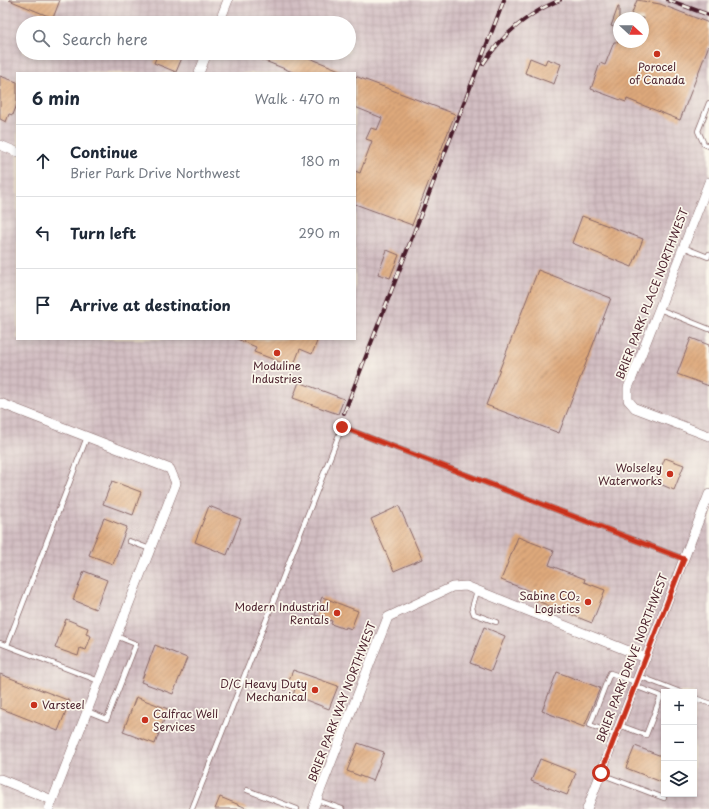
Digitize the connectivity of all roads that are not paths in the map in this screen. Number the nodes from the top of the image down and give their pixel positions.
1 (228, 0) edge
2 (222, 16) edge
3 (204, 60) edge
4 (199, 72) edge
5 (709, 103) edge
6 (0, 146) edge
7 (709, 146) edge
8 (16, 152) edge
9 (709, 182) edge
10 (683, 247) junction
11 (709, 254) edge
12 (659, 309) junction
13 (709, 329) edge
14 (0, 403) edge
15 (709, 436) edge
16 (87, 437) junction
17 (709, 494) edge
18 (129, 541) dead end
19 (150, 549) junction
20 (684, 559) junction
21 (477, 591) junction
22 (496, 622) dead end
23 (116, 636) junction
24 (0, 643) edge
25 (7, 646) junction
26 (646, 658) junction
27 (99, 681) junction
28 (636, 681) junction
29 (668, 689) edge
30 (697, 699) edge
31 (709, 704) edge
32 (87, 711) junction
33 (620, 725) junction
34 (616, 735) junction
35 (601, 773) junction
36 (0, 779) edge
37 (247, 790) dead end
38 (664, 798) dead end
39 (52, 800) junction
40 (317, 800) junction
41 (49, 809) edge
42 (192, 809) edge
43 (297, 809) edge
44 (313, 809) edge
45 (342, 809) edge
46 (587, 809) edge

1 - 2 street
3 - 4 street
5 - 7 lane
6 - 8 street
9 - 10 street, BRIER PARK PLACE NORTHWEST
10 - 11 lane
10 - 12 street, BRIER PARK PLACE NORTHWEST
12 - 13 lane
12 - 15 street, BRIER PARK PLACE NORTHWEST
14 - 16 street
16 - 19 street
16 - 25 lane
17 - 20 street, BRIER PARK DRIVE NORTHWEST
18 - 19 lane
19 - 23 street
20 - 26 street, BRIER PARK DRIVE NORTHWEST
20 - 42 lane
21 - 22 lane
21 - 26 street, BRIER PARK WAY NORTHWEST
21 - 40 street, BRIER PARK WAY NORTHWEST
23 - 27 street
23 - 32 lane
24 - 25 lane
25 - 27 lane
26 - 28 street, BRIER PARK DRIVE NORTHWEST
27 - 32 street
28 - 29 lane
28 - 33 street, BRIER PARK DRIVE NORTHWEST
28 - 33 lane
28 - 34 lane
30 - 31 lane
32 - 39 street
33 - 34 street, BRIER PARK DRIVE NORTHWEST
34 - 35 street, BRIER PARK DRIVE NORTHWEST
35 - 38 lane
35 - 46 street, BRIER PARK DRIVE NORTHWEST
36 - 39 street
37 - 43 lane
39 - 41 street
40 - 44 street, BRIER PARK WAY NORTHWEST
40 - 45 lane

